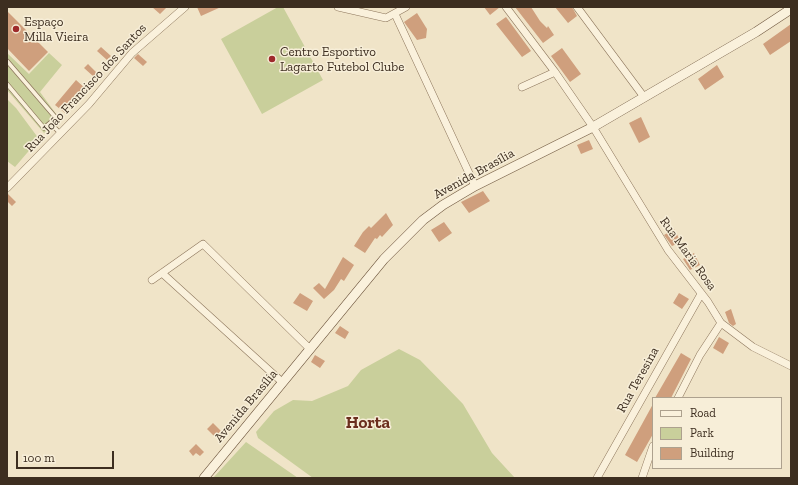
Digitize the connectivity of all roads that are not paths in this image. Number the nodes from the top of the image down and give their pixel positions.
1 (185, 7) edge
2 (338, 7) edge
3 (406, 7) edge
4 (506, 7) edge
5 (577, 7) edge
6 (791, 9) edge
7 (395, 14) junction
8 (7, 61) edge
9 (555, 72) junction
10 (7, 84) edge
11 (522, 86) dead end
12 (644, 97) junction
13 (50, 123) junction
14 (593, 128) junction
15 (60, 133) junction
16 (475, 186) junction
17 (7, 188) edge
18 (162, 273) junction
19 (152, 280) dead end
20 (701, 294) junction
21 (721, 323) junction
22 (310, 349) junction
23 (791, 366) edge
24 (282, 382) junction
25 (679, 397) edge
26 (652, 449) edge
27 (204, 478) edge
28 (597, 478) edge
29 (642, 478) edge

1 - 15 street, Rua João Francisco dos Santos
2 - 7 street
3 - 7 street
4 - 9 street, Rua Maria Rosa
5 - 12 street
6 - 12 main road, Avenida Brasília
7 - 16 street
8 - 13 lane
9 - 11 street
9 - 14 street, Rua Maria Rosa
10 - 13 lane
12 - 14 main road, Avenida Brasília
13 - 15 lane
14 - 16 main road, Avenida Brasília
14 - 20 street, Rua Maria Rosa
15 - 17 street, Rua João Francisco dos Santos
16 - 22 main road, Avenida Brasília
18 - 19 street
18 - 22 street
18 - 24 street
20 - 21 street, Rua Maria Rosa
20 - 28 street, Rua Teresina
21 - 23 street, Rua Maria Rosa
21 - 25 street
22 - 24 main road, Avenida Brasília
24 - 27 main road, Avenida Brasília
26 - 29 street

